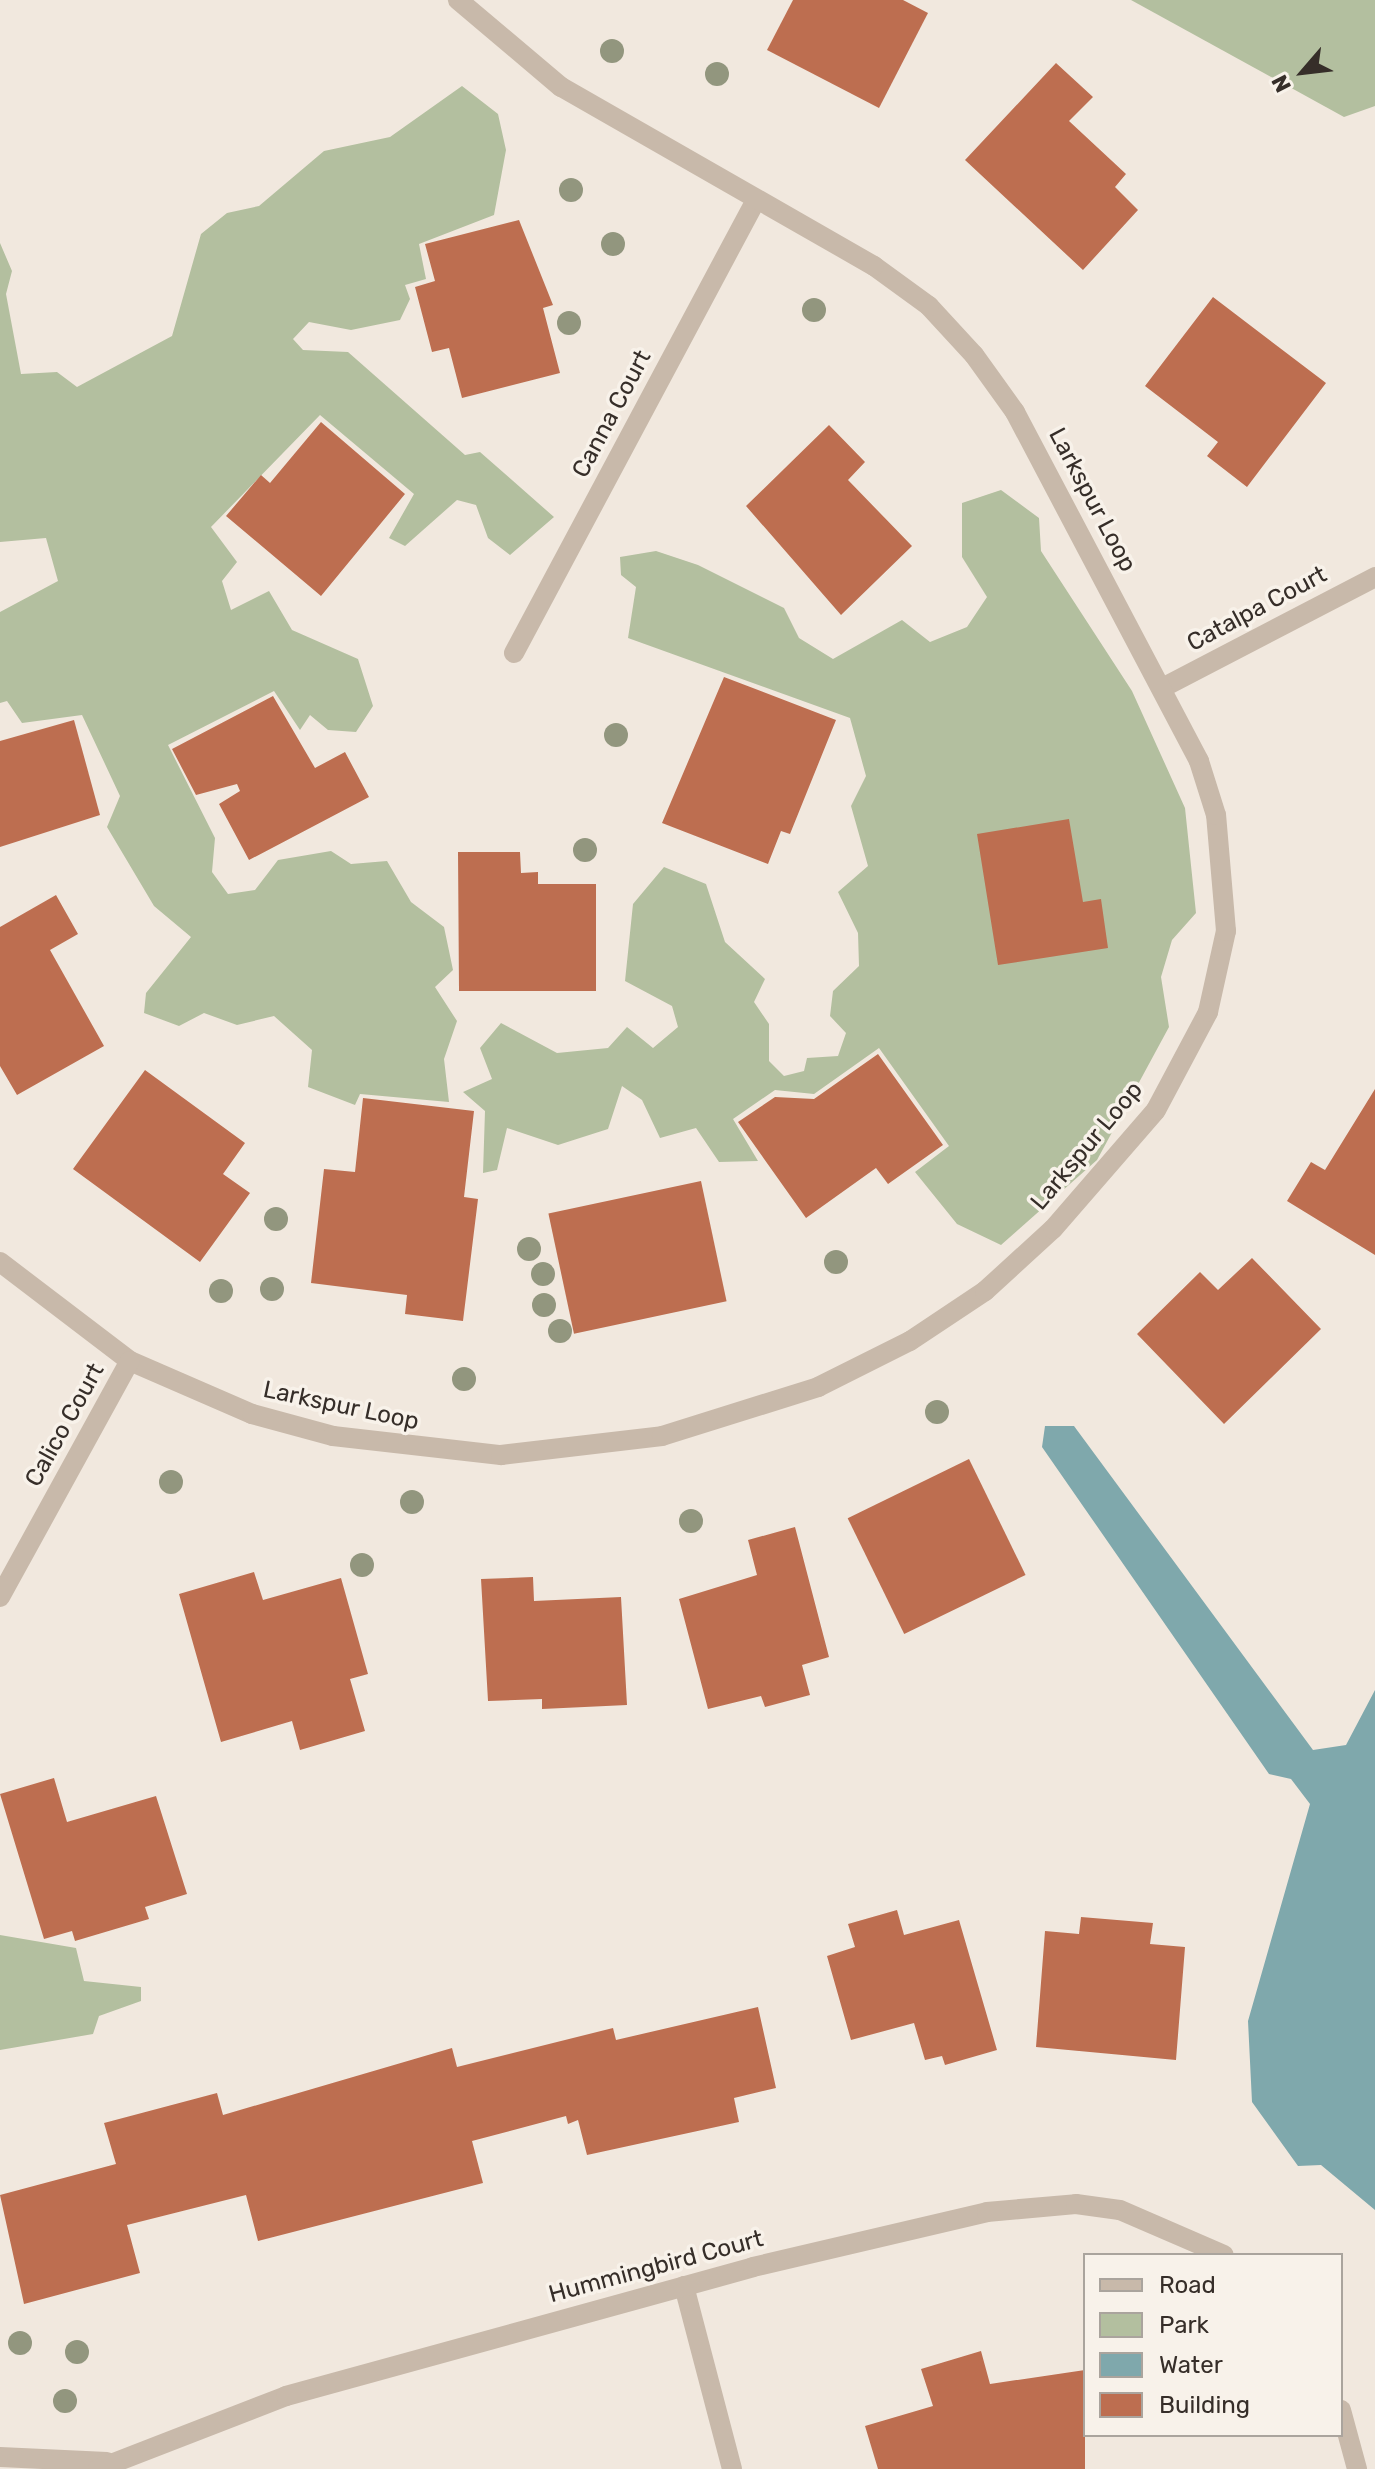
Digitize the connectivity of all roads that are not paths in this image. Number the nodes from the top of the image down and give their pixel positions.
1 (458, 0) edge
2 (756, 200) junction
3 (1375, 577) edge
4 (514, 653) dead end
5 (1164, 687) junction
6 (0, 1262) edge
7 (130, 1361) junction
8 (0, 1597) edge
9 (1219, 2253) edge
10 (684, 2286) junction
11 (1343, 2417) edge
12 (0, 2457) edge
13 (105, 2467) edge
14 (732, 2469) edge
15 (1357, 2469) edge

1 - 2 street, Larkspur Loop
2 - 4 street, Canna Court
2 - 5 street, Larkspur Loop
3 - 5 street, Catalpa Court
5 - 7 street, Larkspur Loop
6 - 7 street, Larkspur Loop
7 - 8 street, Calico Court
9 - 10 street, Hummingbird Court
10 - 13 street, Hummingbird Court
10 - 14 street
11 - 15 street
12 - 13 street, Hummingbird Court

